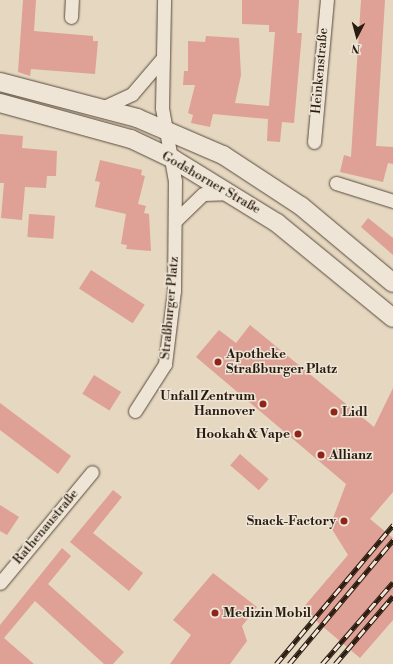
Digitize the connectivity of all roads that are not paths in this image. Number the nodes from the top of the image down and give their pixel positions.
1 (72, 0) edge
2 (164, 0) edge
3 (327, 0) edge
4 (71, 17) dead end
5 (161, 60) junction
6 (0, 82) edge
7 (0, 103) edge
8 (102, 108) junction
9 (167, 130) junction
10 (314, 142) dead end
11 (173, 159) junction
12 (336, 183) dead end
13 (236, 195) junction
14 (393, 201) edge
15 (176, 220) junction
16 (393, 283) edge
17 (393, 318) edge
18 (134, 411) dead end
19 (92, 472) dead end
20 (0, 583) edge

1 - 4 street
2 - 5 street, Straßburger Platz
3 - 10 street, Heinkenstraße
5 - 8 street
5 - 9 street, Straßburger Platz
6 - 8 main road, Godshorner Straße
7 - 11 main road, Godshorner Straße
8 - 9 main road, Godshorner Straße
9 - 11 street, Straßburger Platz
9 - 16 main road, Godshorner Straße
11 - 13 main road, Godshorner Straße
11 - 15 street, Straßburger Platz
12 - 14 street
13 - 15 street
13 - 17 main road, Godshorner Straße
15 - 18 street, Straßburger Platz
19 - 20 street, Rathenaustraße

